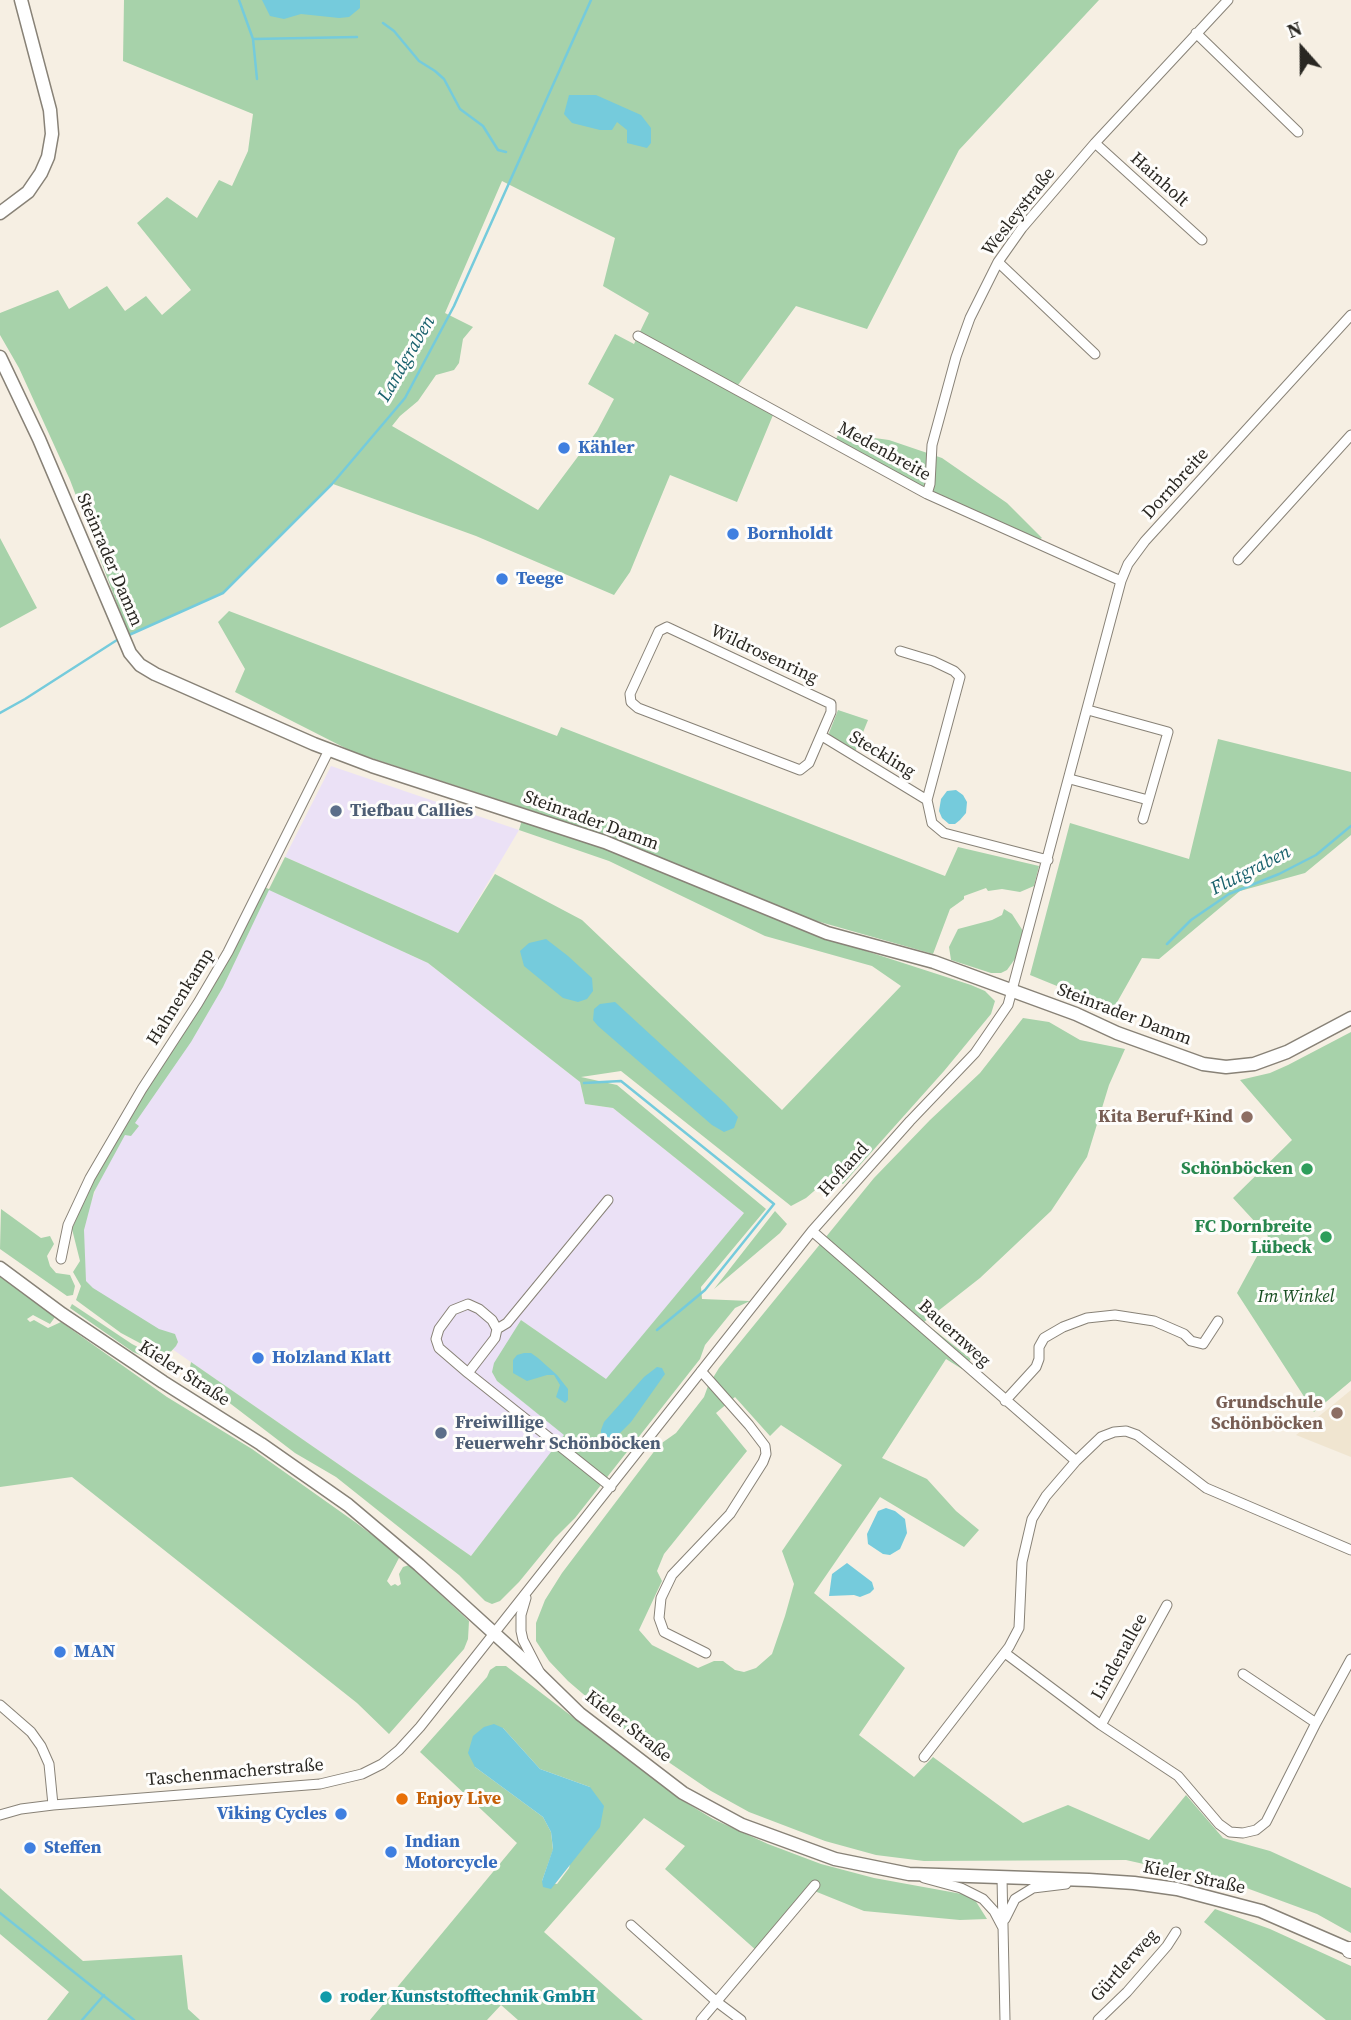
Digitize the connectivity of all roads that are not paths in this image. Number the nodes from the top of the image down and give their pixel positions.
1 (21, 0) edge
2 (1228, 0) edge
3 (1196, 33) junction
4 (1298, 132) dead end
5 (1095, 143) junction
6 (0, 213) edge
7 (1202, 240) dead end
8 (998, 262) junction
9 (1351, 315) edge
10 (638, 336) dead end
11 (1095, 354) dead end
12 (0, 357) edge
13 (1351, 435) edge
14 (927, 494) junction
15 (1238, 560) dead end
16 (1121, 581) junction
17 (900, 651) dead end
18 (1088, 710) junction
19 (822, 736) junction
20 (329, 750) junction
21 (1070, 779) junction
22 (927, 800) junction
23 (1148, 800) junction
24 (1143, 819) dead end
25 (1048, 860) junction
26 (1013, 993) junction
27 (1351, 1018) edge
28 (608, 1200) dead end
29 (812, 1231) junction
30 (61, 1259) dead end
31 (0, 1268) edge
32 (1218, 1321) dead end
33 (497, 1329) junction
34 (701, 1371) junction
35 (468, 1373) junction
36 (1005, 1401) junction
37 (1076, 1461) junction
38 (611, 1487) junction
39 (1351, 1550) edge
40 (527, 1593) junction
41 (1167, 1605) dead end
42 (494, 1634) junction
43 (706, 1653) dead end
44 (1004, 1653) junction
45 (1351, 1659) edge
46 (1243, 1674) dead end
47 (540, 1675) junction
48 (0, 1705) edge
49 (1316, 1723) junction
50 (1101, 1725) junction
51 (924, 1757) dead end
52 (54, 1805) junction
53 (0, 1815) edge
54 (909, 1874) junction
55 (1002, 1878) junction
56 (1089, 1880) junction
57 (814, 1885) dead end
58 (631, 1925) dead end
59 (1004, 1925) junction
60 (1176, 1932) dead end
61 (1351, 1950) edge
62 (717, 2002) junction
63 (701, 2020) edge
64 (741, 2020) edge
65 (1005, 2020) edge
66 (1098, 2020) edge

1 - 6 main road
2 - 3 street, Wesleystraße
3 - 4 street
3 - 5 street, Wesleystraße
5 - 7 street, Hainholt
5 - 8 street, Wesleystraße
8 - 11 street
8 - 14 street, Wesleystraße
9 - 16 street, Dornbreite
10 - 14 street, Medenbreite
12 - 20 main road, Steinrader Damm
13 - 15 street
14 - 16 street, Medenbreite
16 - 18 street, Dornbreite
17 - 22 street
18 - 21 street, Dornbreite
18 - 23 street
19 - 19 street, Wildrosenring
19 - 22 street, Steckling
20 - 26 main road, Steinrader Damm
20 - 30 street, Hahnenkamp
21 - 23 street
21 - 25 street, Dornbreite
22 - 25 street
23 - 24 street
25 - 26 street, Dornbreite
26 - 27 main road, Steinrader Damm
26 - 29 street, Hofland
28 - 33 street
29 - 34 street, Hofland
29 - 36 street, Bauernweg
31 - 42 main road, Kieler Straße
32 - 36 street
33 - 35 street
33 - 35 street
34 - 38 street, Hofland
34 - 43 street
35 - 38 street
36 - 37 street, Bauernweg
37 - 39 street
37 - 44 street
38 - 40 street, Hofland
40 - 42 street, Hofland
40 - 47 street
41 - 50 street, Lindenallee
42 - 47 main road, Kieler Straße
42 - 52 street, Taschenmacherstraße
44 - 50 street, Lindenallee
44 - 51 street
45 - 49 street
46 - 49 street
47 - 54 main road, Kieler Straße
48 - 52 street
49 - 50 street, Lindenallee
52 - 53 street, Taschenmacherstraße
54 - 55 main road, Kieler Straße
54 - 59 street
55 - 56 main road, Kieler Straße
55 - 59 street
56 - 59 street
56 - 61 main road, Kieler Straße
57 - 62 street
58 - 62 street
59 - 65 street
60 - 66 street, Gürtlerweg
62 - 63 street
62 - 64 street

